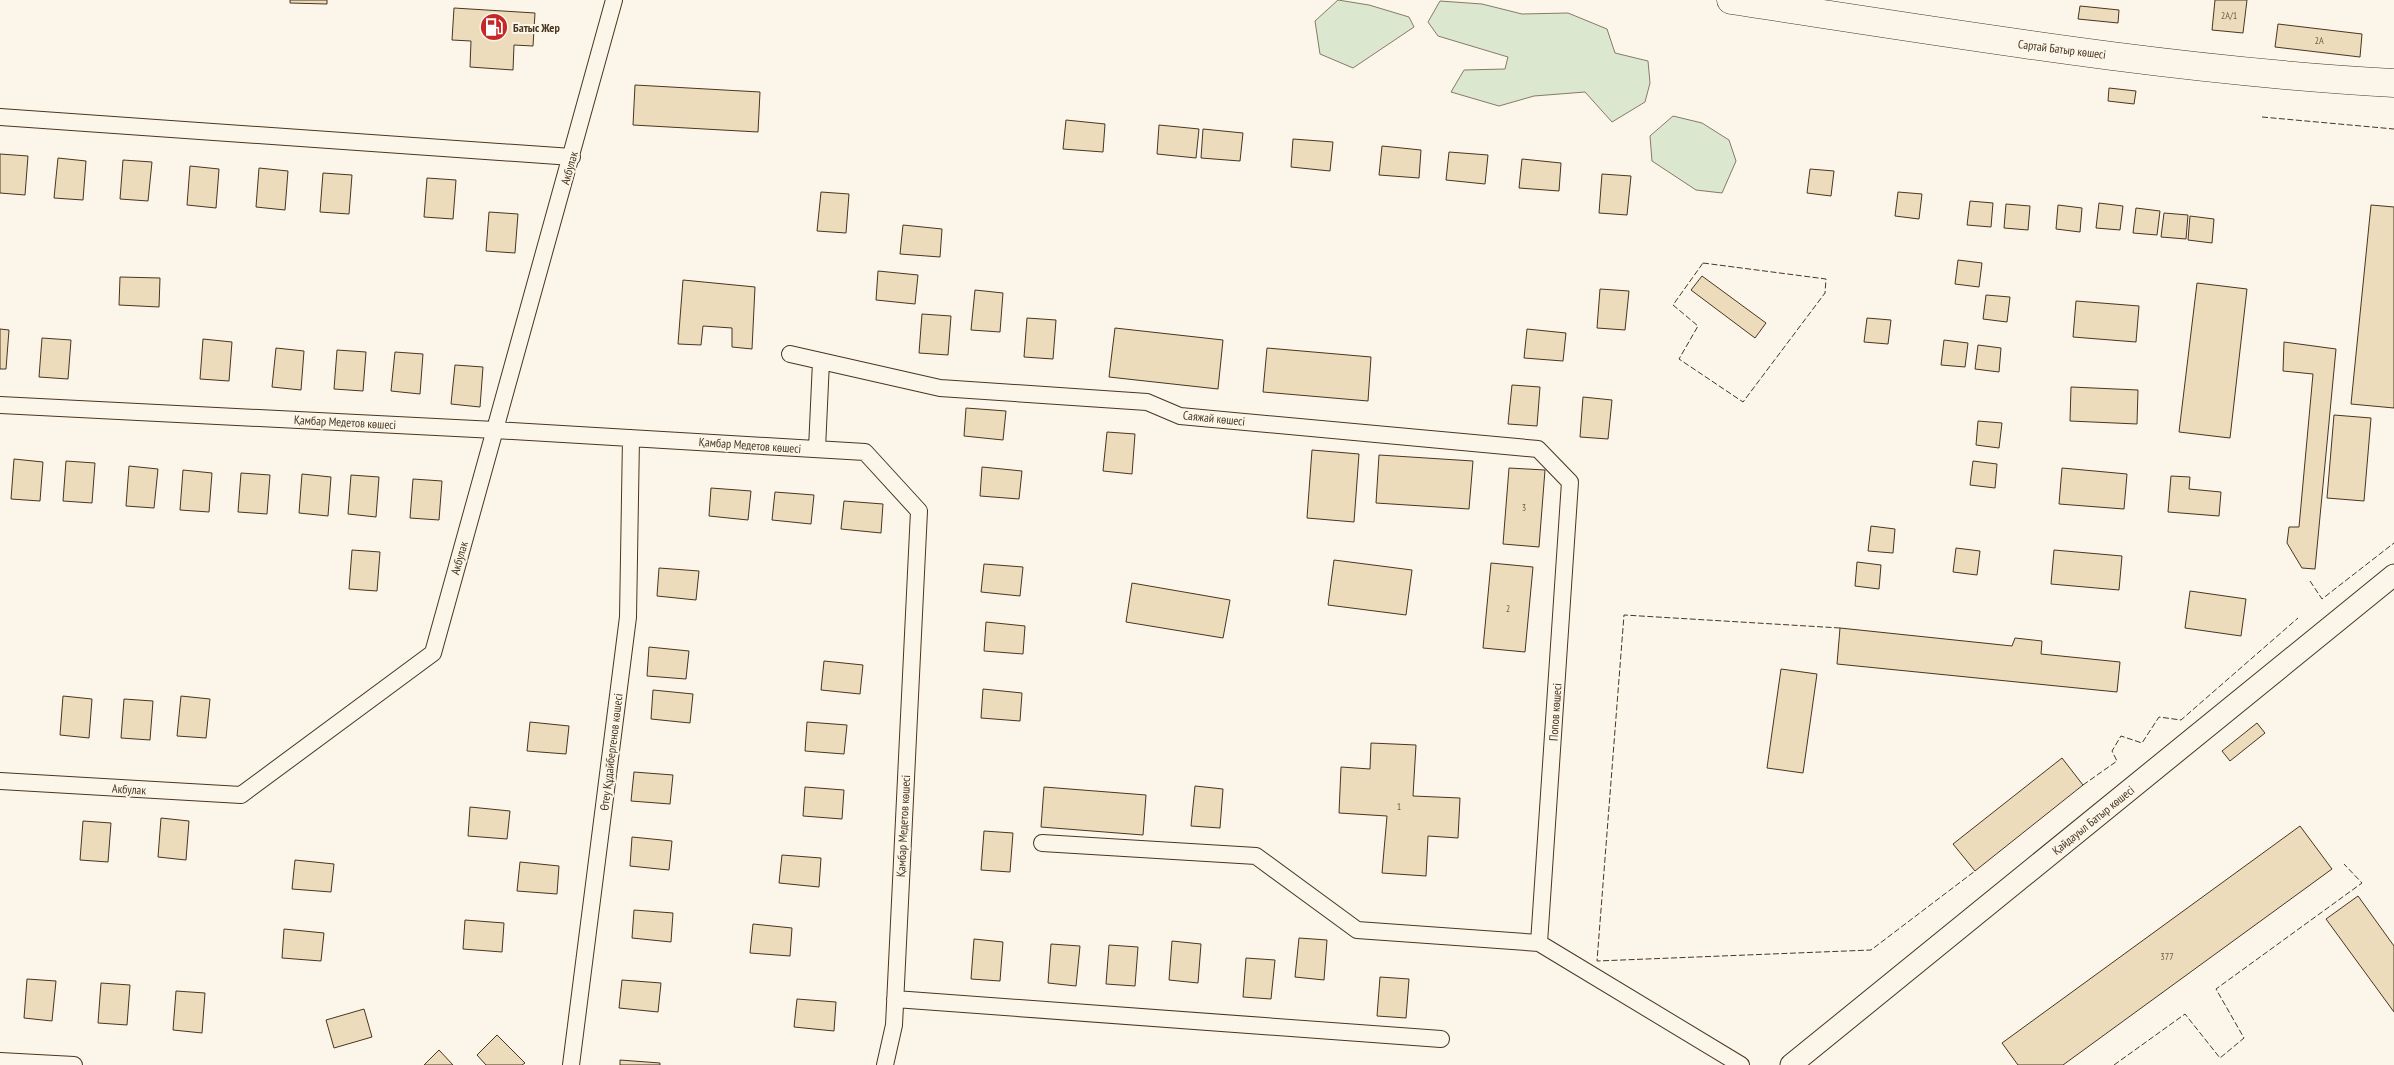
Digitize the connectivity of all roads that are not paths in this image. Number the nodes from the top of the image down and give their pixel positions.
1 (614, 0) edge
2 (1731, 0) edge
3 (2394, 83) edge
4 (0, 118) edge
5 (572, 157) junction
6 (790, 354) dead end
7 (821, 361) junction
8 (0, 406) edge
9 (496, 430) junction
10 (630, 438) junction
11 (817, 449) junction
12 (1570, 482) joint
13 (2394, 575) edge
14 (0, 781) edge
15 (1042, 843) dead end
16 (1539, 943) junction
17 (895, 999) junction
18 (1441, 1039) dead end
19 (0, 1061) edge
20 (74, 1065) edge
21 (571, 1065) edge
22 (885, 1065) edge
23 (1740, 1065) edge
24 (1791, 1065) edge

1 - 5 street, Акбулак
2 - 3 highway, Сартай Батыр көшесі
4 - 5 street
5 - 9 street, Акбулак
6 - 7 street, Саяжай көшесі
7 - 11 street
7 - 12 street, Саяжай көшесі
8 - 9 street, Қамбар Медетов көшесі
9 - 10 street, Қамбар Медетов көшесі
9 - 14 street, Акбулак
10 - 11 street, Қамбар Медетов көшесі
10 - 21 street, Өтеу Құдайбергенов көшесі
11 - 17 street, Қамбар Медетов көшесі
12 - 16 street, Попов көшесі
13 - 24 street, Қайдауыл Батыр көшесі
15 - 16 street
16 - 23 street
17 - 18 street
17 - 22 street, Қамбар Медетов көшесі
19 - 20 street

